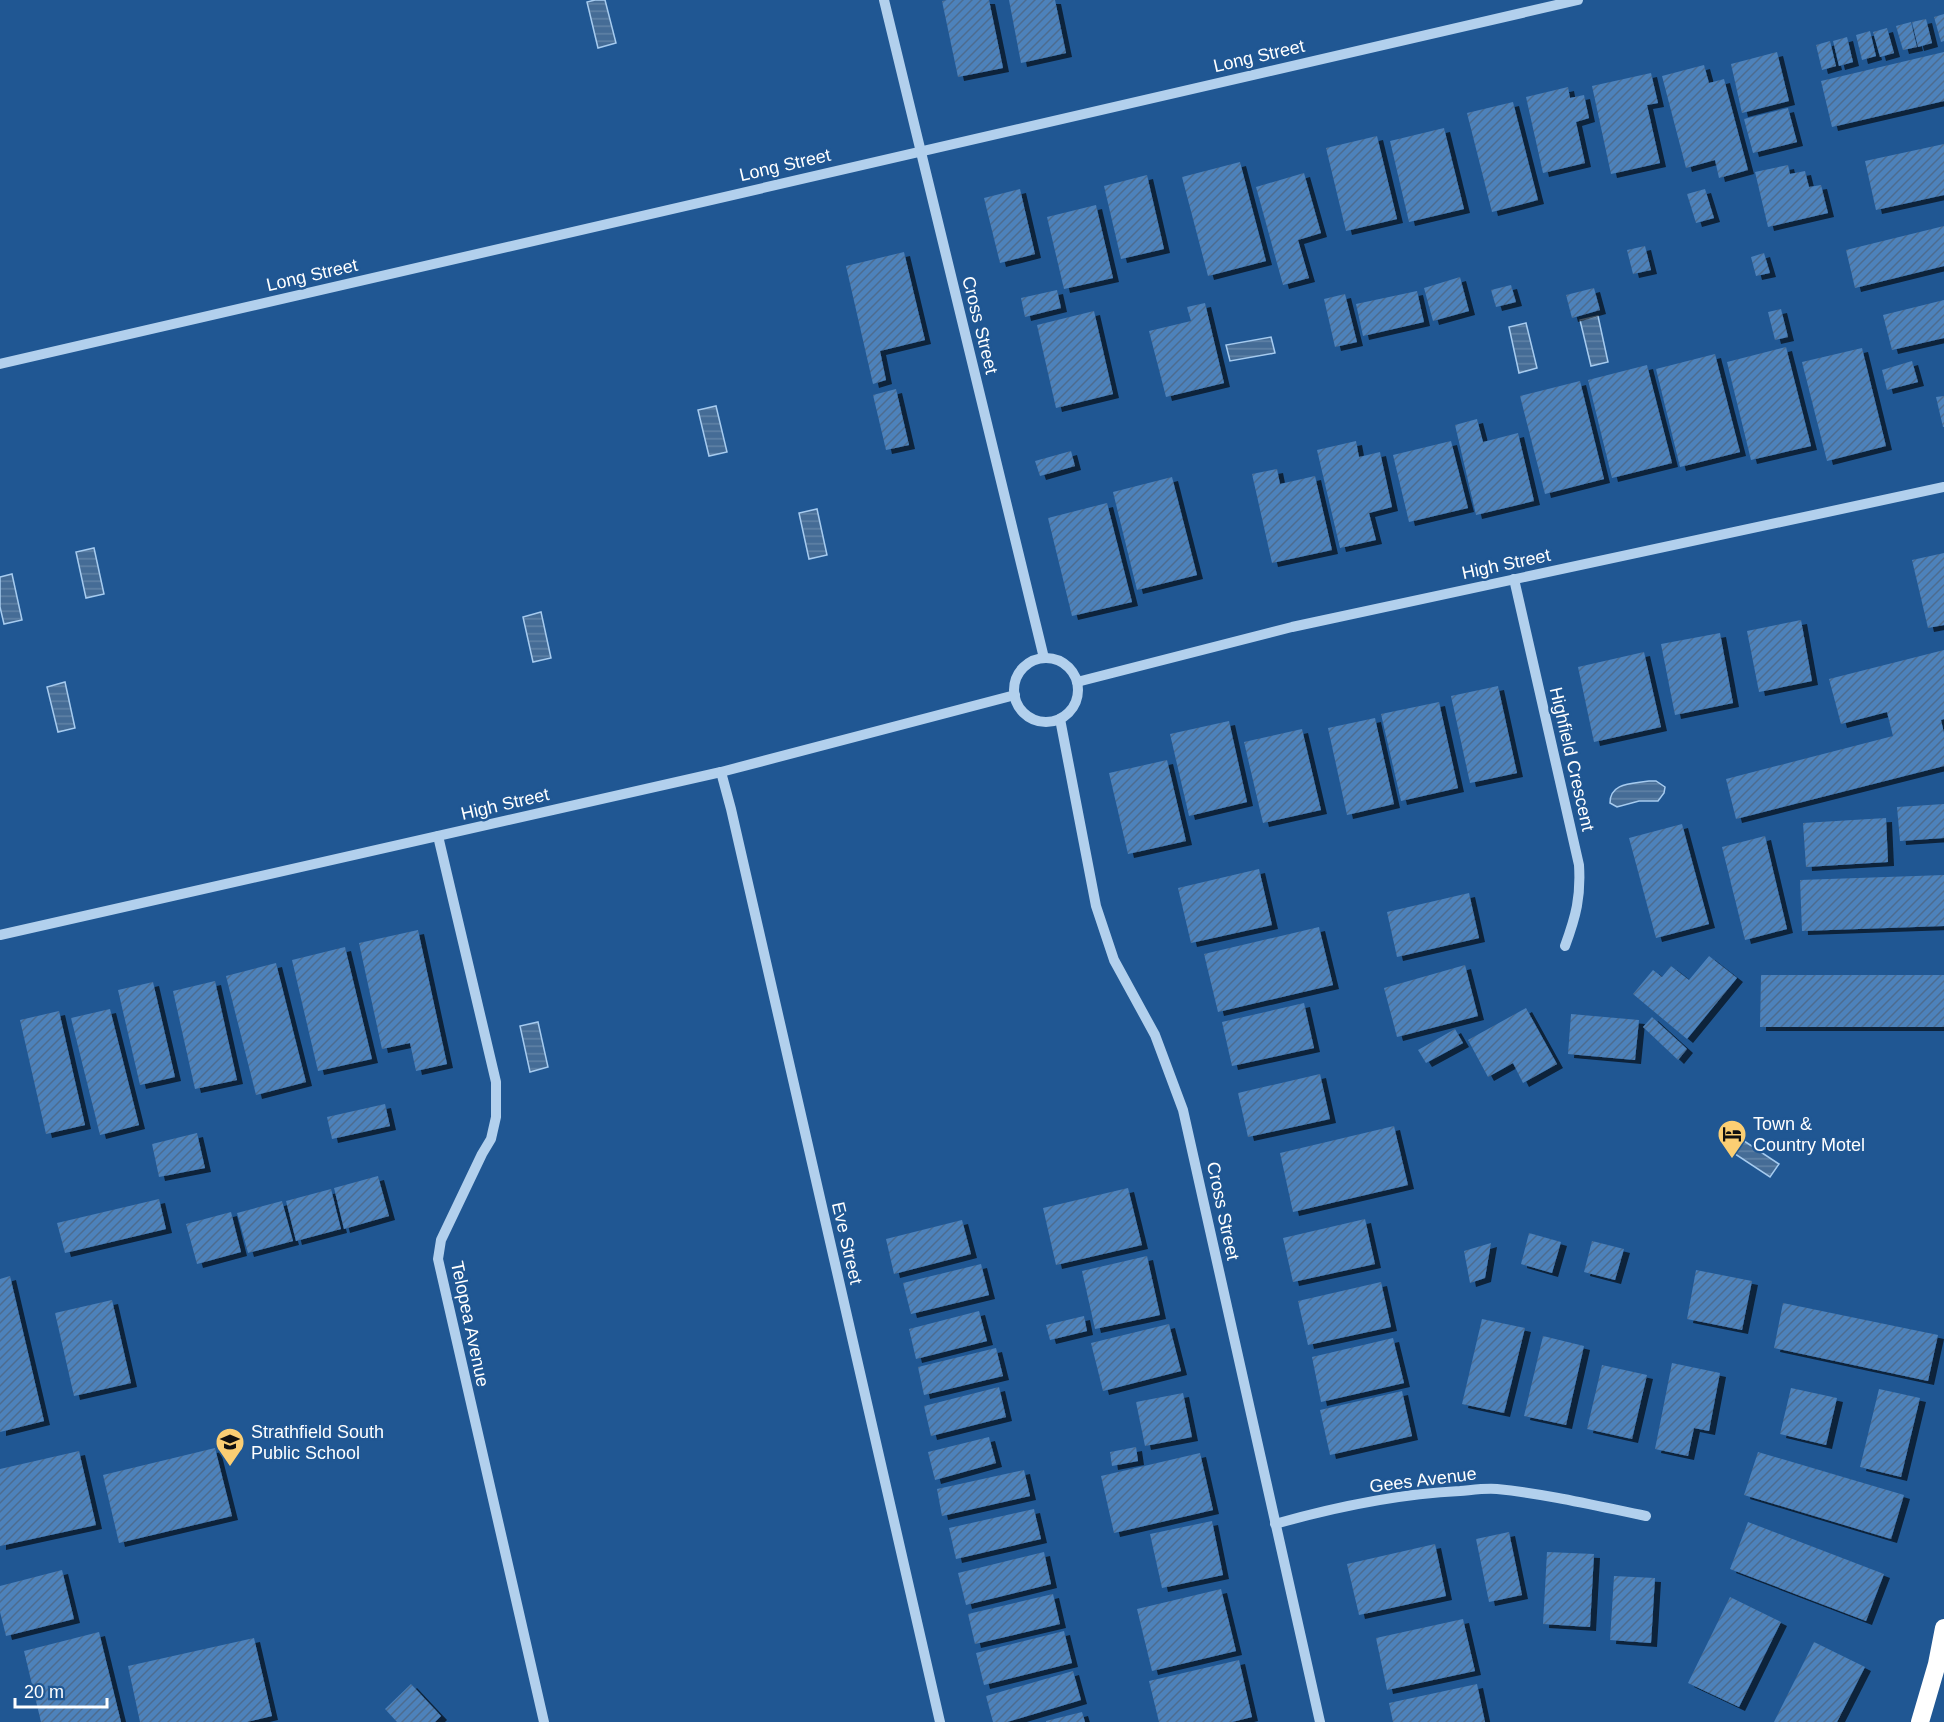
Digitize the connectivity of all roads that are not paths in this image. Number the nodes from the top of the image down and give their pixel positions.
1 (884, 0) edge
2 (1578, 0) edge
3 (920, 151) junction
4 (0, 364) edge
5 (1944, 487) edge
6 (1514, 579) junction
7 (1044, 658) junction
8 (1077, 682) junction
9 (1015, 695) junction
10 (1060, 719) junction
11 (721, 772) junction
12 (438, 836) junction
13 (0, 935) edge
14 (1565, 946) dead end
15 (1646, 1516) dead end
16 (1275, 1524) junction
17 (1944, 1628) edge
18 (1940, 1664) edge
19 (544, 1722) edge
20 (940, 1722) edge
21 (1320, 1722) edge
22 (1920, 1722) edge

1 - 3 street, Cross Street
2 - 3 street, Long Street
3 - 4 street, Long Street
3 - 7 street, Cross Street
5 - 6 street, High Street
6 - 8 street, High Street
6 - 14 street, Highfield Crescent
7 - 8 street
7 - 9 street
8 - 10 street
9 - 10 street
9 - 11 street, High Street
10 - 16 street, Cross Street
11 - 12 street, High Street
11 - 20 street, Eve Street
12 - 13 street, High Street
12 - 19 street, Telopea Avenue
15 - 16 street, Gees Avenue
16 - 21 street, Cross Street
17 - 18 highway
18 - 22 highway

